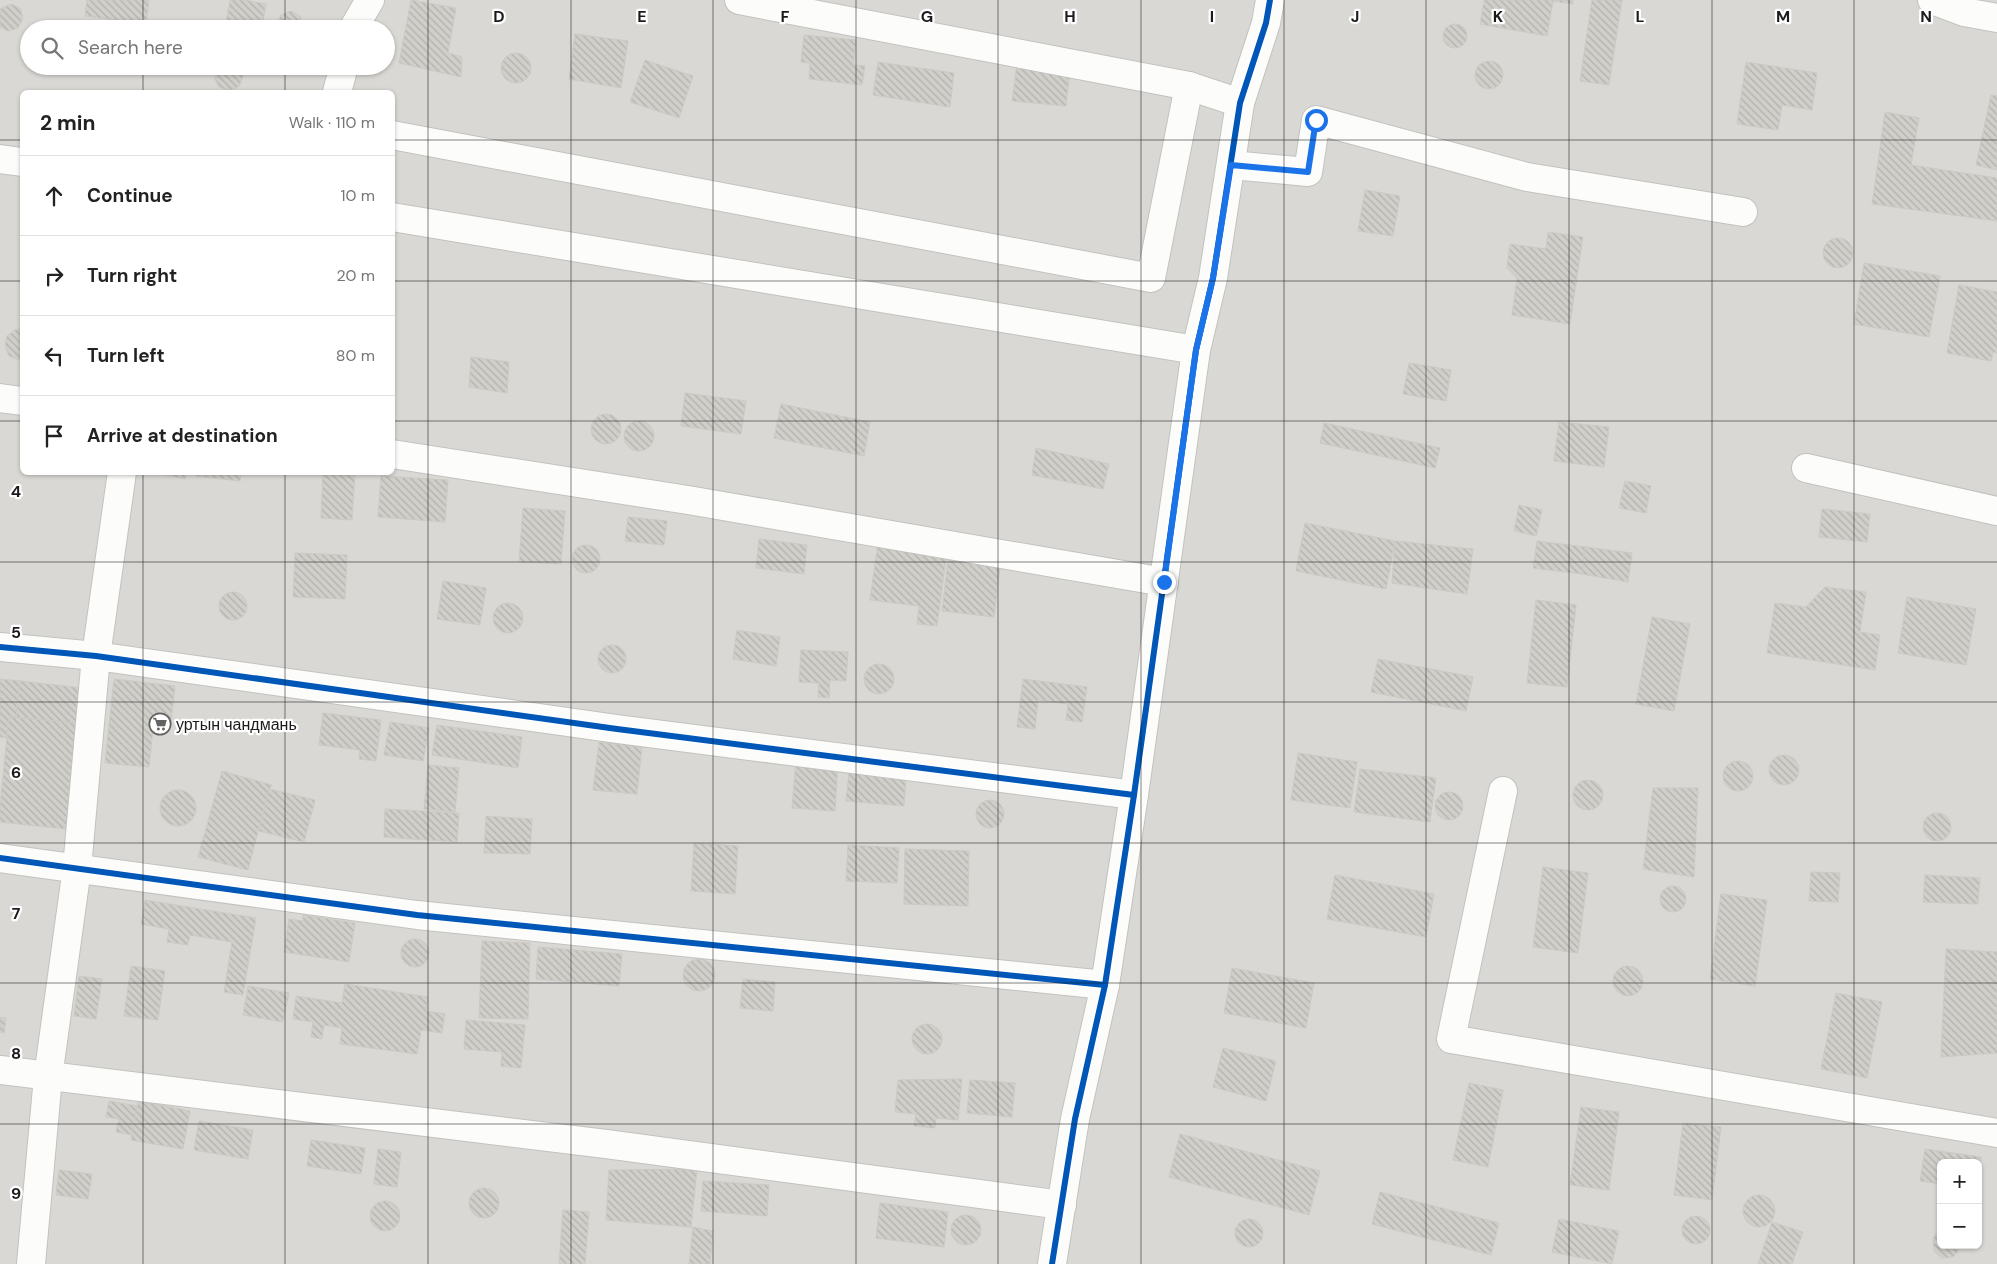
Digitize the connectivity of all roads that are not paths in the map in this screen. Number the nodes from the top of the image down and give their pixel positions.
1 (370, 0) edge
2 (739, 0) edge
3 (1270, 0) edge
4 (1932, 0) edge
5 (1997, 18) edge
6 (359, 20) edge
7 (342, 75) edge
8 (1189, 86) junction
9 (338, 90) edge
10 (1240, 103) junction
11 (395, 136) edge
12 (0, 159) edge
13 (20, 162) edge
14 (1231, 165) junction
15 (1743, 212) dead end
16 (395, 217) edge
17 (1196, 350) junction
18 (0, 398) edge
19 (20, 401) edge
20 (395, 454) edge
21 (1806, 468) dead end
22 (122, 475) edge
23 (1997, 511) edge
24 (1164, 582) junction
25 (0, 647) edge
26 (96, 656) junction
27 (1502, 791) dead end
28 (1134, 795) junction
29 (0, 858) edge
30 (77, 868) junction
31 (1105, 985) junction
32 (0, 1070) edge
33 (48, 1077) junction
34 (1997, 1133) edge
35 (1062, 1205) junction
36 (31, 1264) edge
37 (1052, 1264) edge

1 - 6 street
2 - 8 street
3 - 10 street
4 - 5 street
7 - 9 street
8 - 10 street
8 - 11 street
10 - 14 street
12 - 13 street
14 - 15 street
14 - 17 street
16 - 17 street
17 - 24 street
18 - 19 street
20 - 24 street
21 - 23 street
22 - 26 street
24 - 28 street
25 - 26 street
26 - 28 street
26 - 30 street
27 - 34 street
28 - 31 street
29 - 30 street
30 - 31 street
30 - 33 street
31 - 35 street
32 - 33 street
33 - 35 street
33 - 36 street
35 - 37 street

